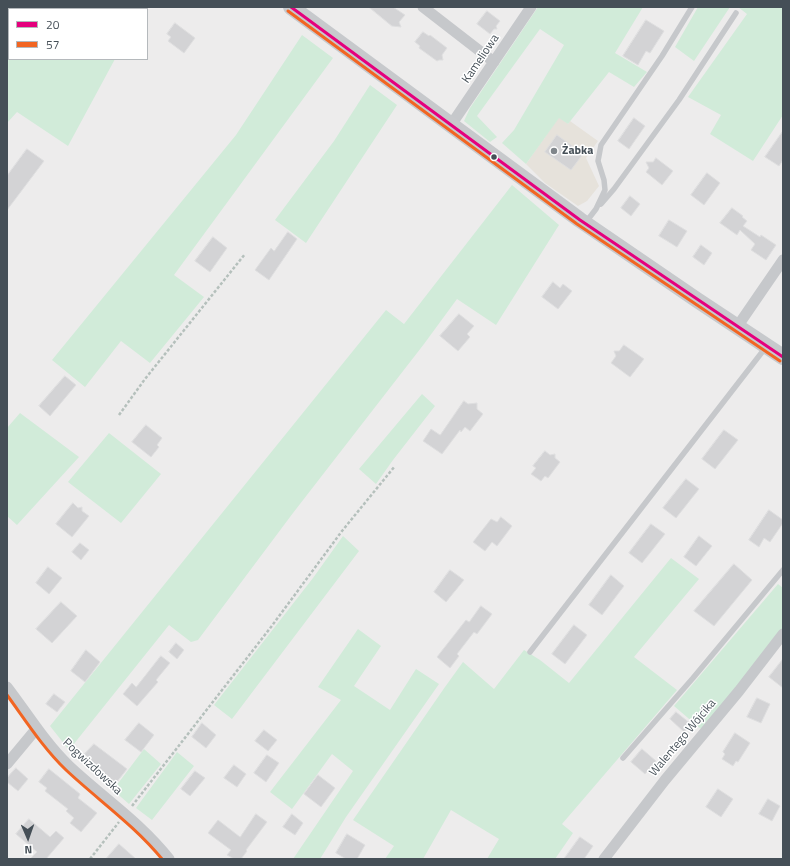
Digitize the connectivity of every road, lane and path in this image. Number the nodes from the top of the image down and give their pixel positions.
1 (291, 7) edge
2 (423, 7) edge
3 (532, 7) edge
4 (692, 7) edge
5 (736, 13) dead end
6 (494, 62) junction
7 (451, 125) junction
8 (596, 209) junction
9 (585, 224) junction
10 (245, 254) dead end
11 (783, 260) edge
12 (737, 327) junction
13 (766, 346) junction
14 (783, 357) edge
15 (119, 415) dead end
16 (395, 466) dead end
17 (783, 570) edge
18 (783, 634) edge
19 (530, 652) dead end
20 (7, 686) edge
21 (37, 728) junction
22 (623, 758) dead end
23 (7, 764) edge
24 (125, 815) junction
25 (90, 859) edge
26 (169, 859) edge
27 (604, 859) edge

1 - 7 street
2 - 6 street
3 - 6 street, Kameliowa
4 - 8 lane
5 - 8 lane
6 - 7 street, Kameliowa
7 - 9 street
8 - 9 lane
9 - 12 street
10 - 15 path
11 - 12 street
12 - 13 street
13 - 14 street
13 - 19 lane
16 - 24 path
17 - 22 lane
18 - 27 street, Walentego Wójcika
20 - 21 street, Pogwizdowska
21 - 23 street
21 - 24 street, Pogwizdowska
24 - 25 path
24 - 26 street, Pogwizdowska

